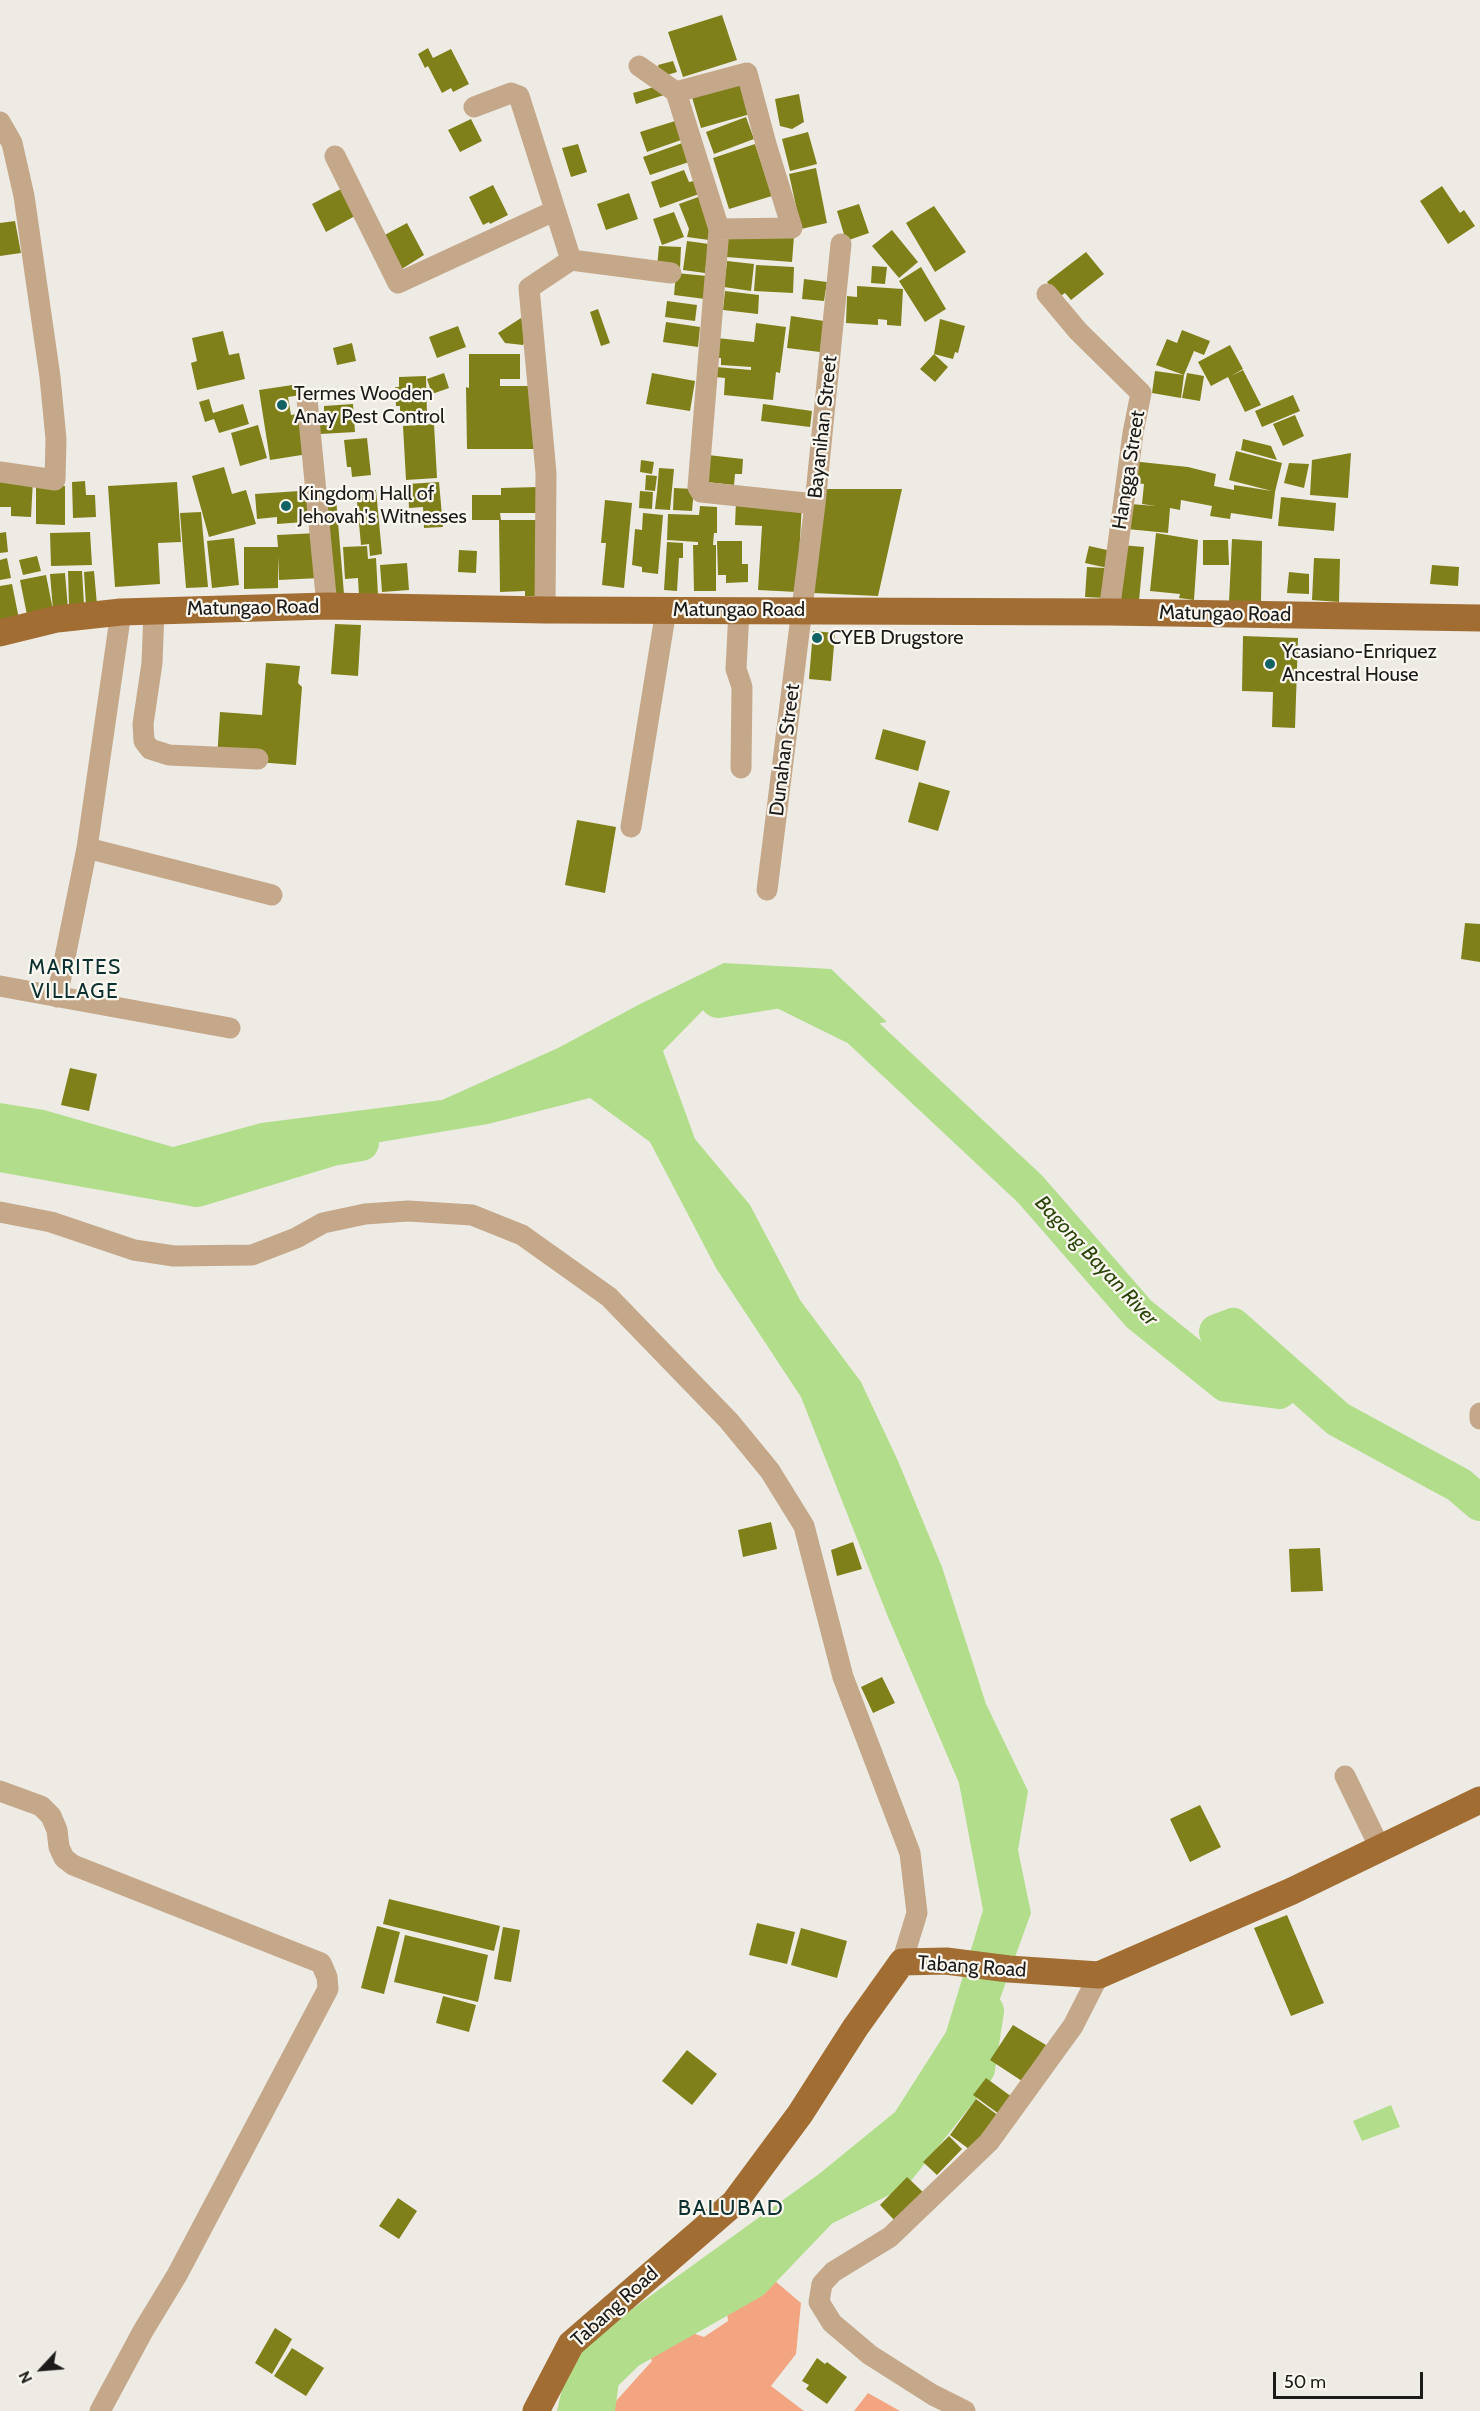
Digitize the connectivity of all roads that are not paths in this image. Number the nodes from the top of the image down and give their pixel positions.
1 (639, 66) dead end
2 (676, 92) junction
3 (474, 107) dead end
4 (0, 122) edge
5 (335, 156) dead end
6 (554, 211) junction
7 (719, 229) junction
8 (841, 244) dead end
9 (571, 260) junction
10 (671, 273) dead end
11 (1047, 294) dead end
12 (308, 399) dead end
13 (0, 472) edge
14 (815, 504) junction
15 (327, 606) junction
16 (546, 610) junction
17 (666, 610) junction
18 (739, 610) junction
19 (803, 610) junction
20 (154, 611) junction
21 (121, 612) junction
22 (1109, 612) junction
23 (1480, 618) edge
24 (0, 633) edge
25 (258, 759) dead end
26 (741, 768) dead end
27 (631, 827) dead end
28 (87, 848) junction
29 (767, 890) dead end
30 (272, 896) dead end
31 (0, 986) edge
32 (57, 997) junction
33 (230, 1028) dead end
34 (0, 1212) edge
35 (1480, 1413) edge
36 (1480, 1419) edge
37 (1345, 1776) dead end
38 (0, 1791) edge
39 (1480, 1800) edge
40 (1380, 1848) junction
41 (902, 1962) junction
42 (1099, 1975) junction
43 (100, 2411) edge
44 (536, 2411) edge
45 (965, 2411) edge

1 - 2 street
2 - 7 street
2 - 7 street
3 - 6 street
4 - 13 street
5 - 6 street
6 - 9 street
7 - 14 street
8 - 14 street, Bayanihan Street
9 - 10 street
9 - 16 street
11 - 22 street, Hangga Street
12 - 15 street
14 - 19 street, Bayanihan Street
15 - 16 main road, Matungao Road
15 - 20 main road, Matungao Road
16 - 17 main road, Matungao Road
17 - 18 main road, Matungao Road
17 - 27 street
18 - 19 main road, Matungao Road
18 - 26 street
19 - 22 main road, Matungao Road
19 - 29 street, Dunahan Street
20 - 21 main road, Matungao Road
20 - 25 street
21 - 24 main road, Matungao Road
21 - 28 street
22 - 23 main road, Matungao Road
28 - 30 street
28 - 32 street
31 - 32 street
32 - 33 street
34 - 41 street
35 - 36 street
37 - 40 street
38 - 43 street
39 - 40 main road, Tabang Road
40 - 42 main road, Tabang Road
41 - 42 main road, Tabang Road
41 - 44 main road, Tabang Road
42 - 45 street

